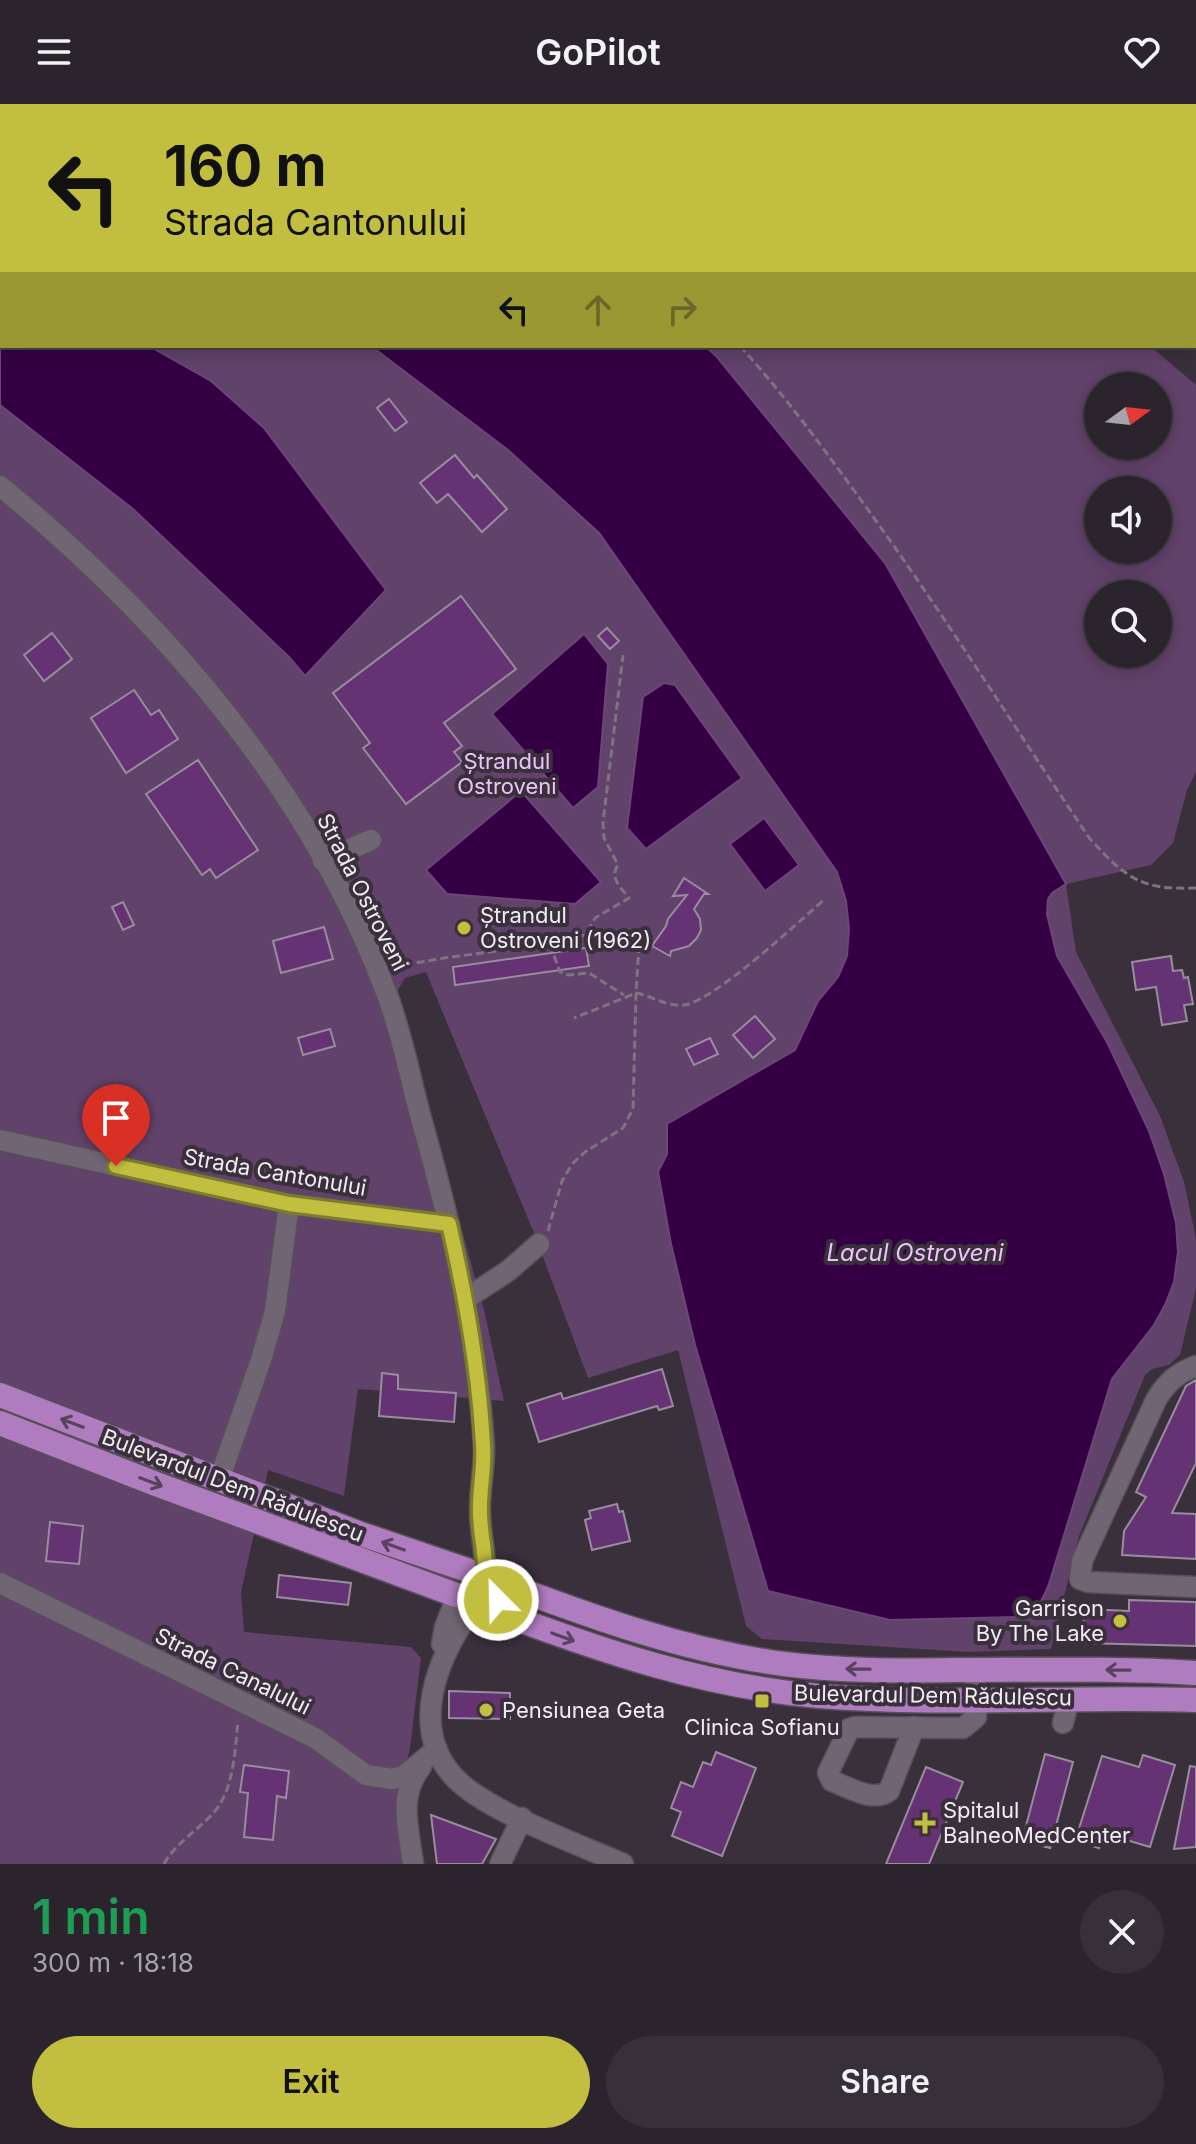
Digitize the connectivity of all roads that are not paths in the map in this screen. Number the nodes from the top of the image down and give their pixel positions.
1 (0, 486) edge
2 (371, 840) dead end
3 (323, 861) junction
4 (0, 1140) edge
5 (289, 1204) junction
6 (449, 1224) junction
7 (539, 1244) road end
8 (467, 1298) junction
9 (1196, 1366) edge
10 (0, 1395) edge
11 (0, 1423) edge
12 (219, 1480) junction
13 (480, 1572) junction
14 (0, 1583) edge
15 (1196, 1587) edge
16 (469, 1603) junction
17 (975, 1670) junction
18 (1196, 1673) edge
19 (976, 1699) junction
20 (1069, 1699) junction
21 (1196, 1700) edge
22 (1063, 1723) dead end
23 (914, 1727) junction
24 (437, 1749) junction
25 (522, 1818) junction
26 (413, 1864) edge
27 (500, 1864) edge
28 (623, 1864) edge

1 - 3 street, Strada Ostroveni
2 - 3 street
3 - 6 street, Strada Ostroveni
4 - 5 street, Strada Cantonului
5 - 6 street, Strada Cantonului
5 - 12 street
6 - 8 street, Strada Ostroveni
7 - 8 street
8 - 13 street, Strada Ostroveni
9 - 15 street
12 -> 10 main road, Bulevardul Dem Rădulescu
11 -> 16 main road, Bulevardul Dem Rădulescu
13 -> 12 main road, Bulevardul Dem Rădulescu
13 - 16 main road
13 - 16 main road
17 -> 13 main road, Bulevardul Dem Rădulescu
14 - 24 street, Strada Canalului
16 -> 19 main road, Bulevardul Dem Rădulescu
16 - 24 street
18 -> 17 main road, Bulevardul Dem Rădulescu
17 - 19 street
19 - 20 main road, Bulevardul Dem Rădulescu
19 - 23 street
20 - 21 main road, Bulevardul Dem Rădulescu
20 - 22 street
23 - 23 street
24 - 25 street
24 - 26 street
25 - 27 street
25 - 28 street

